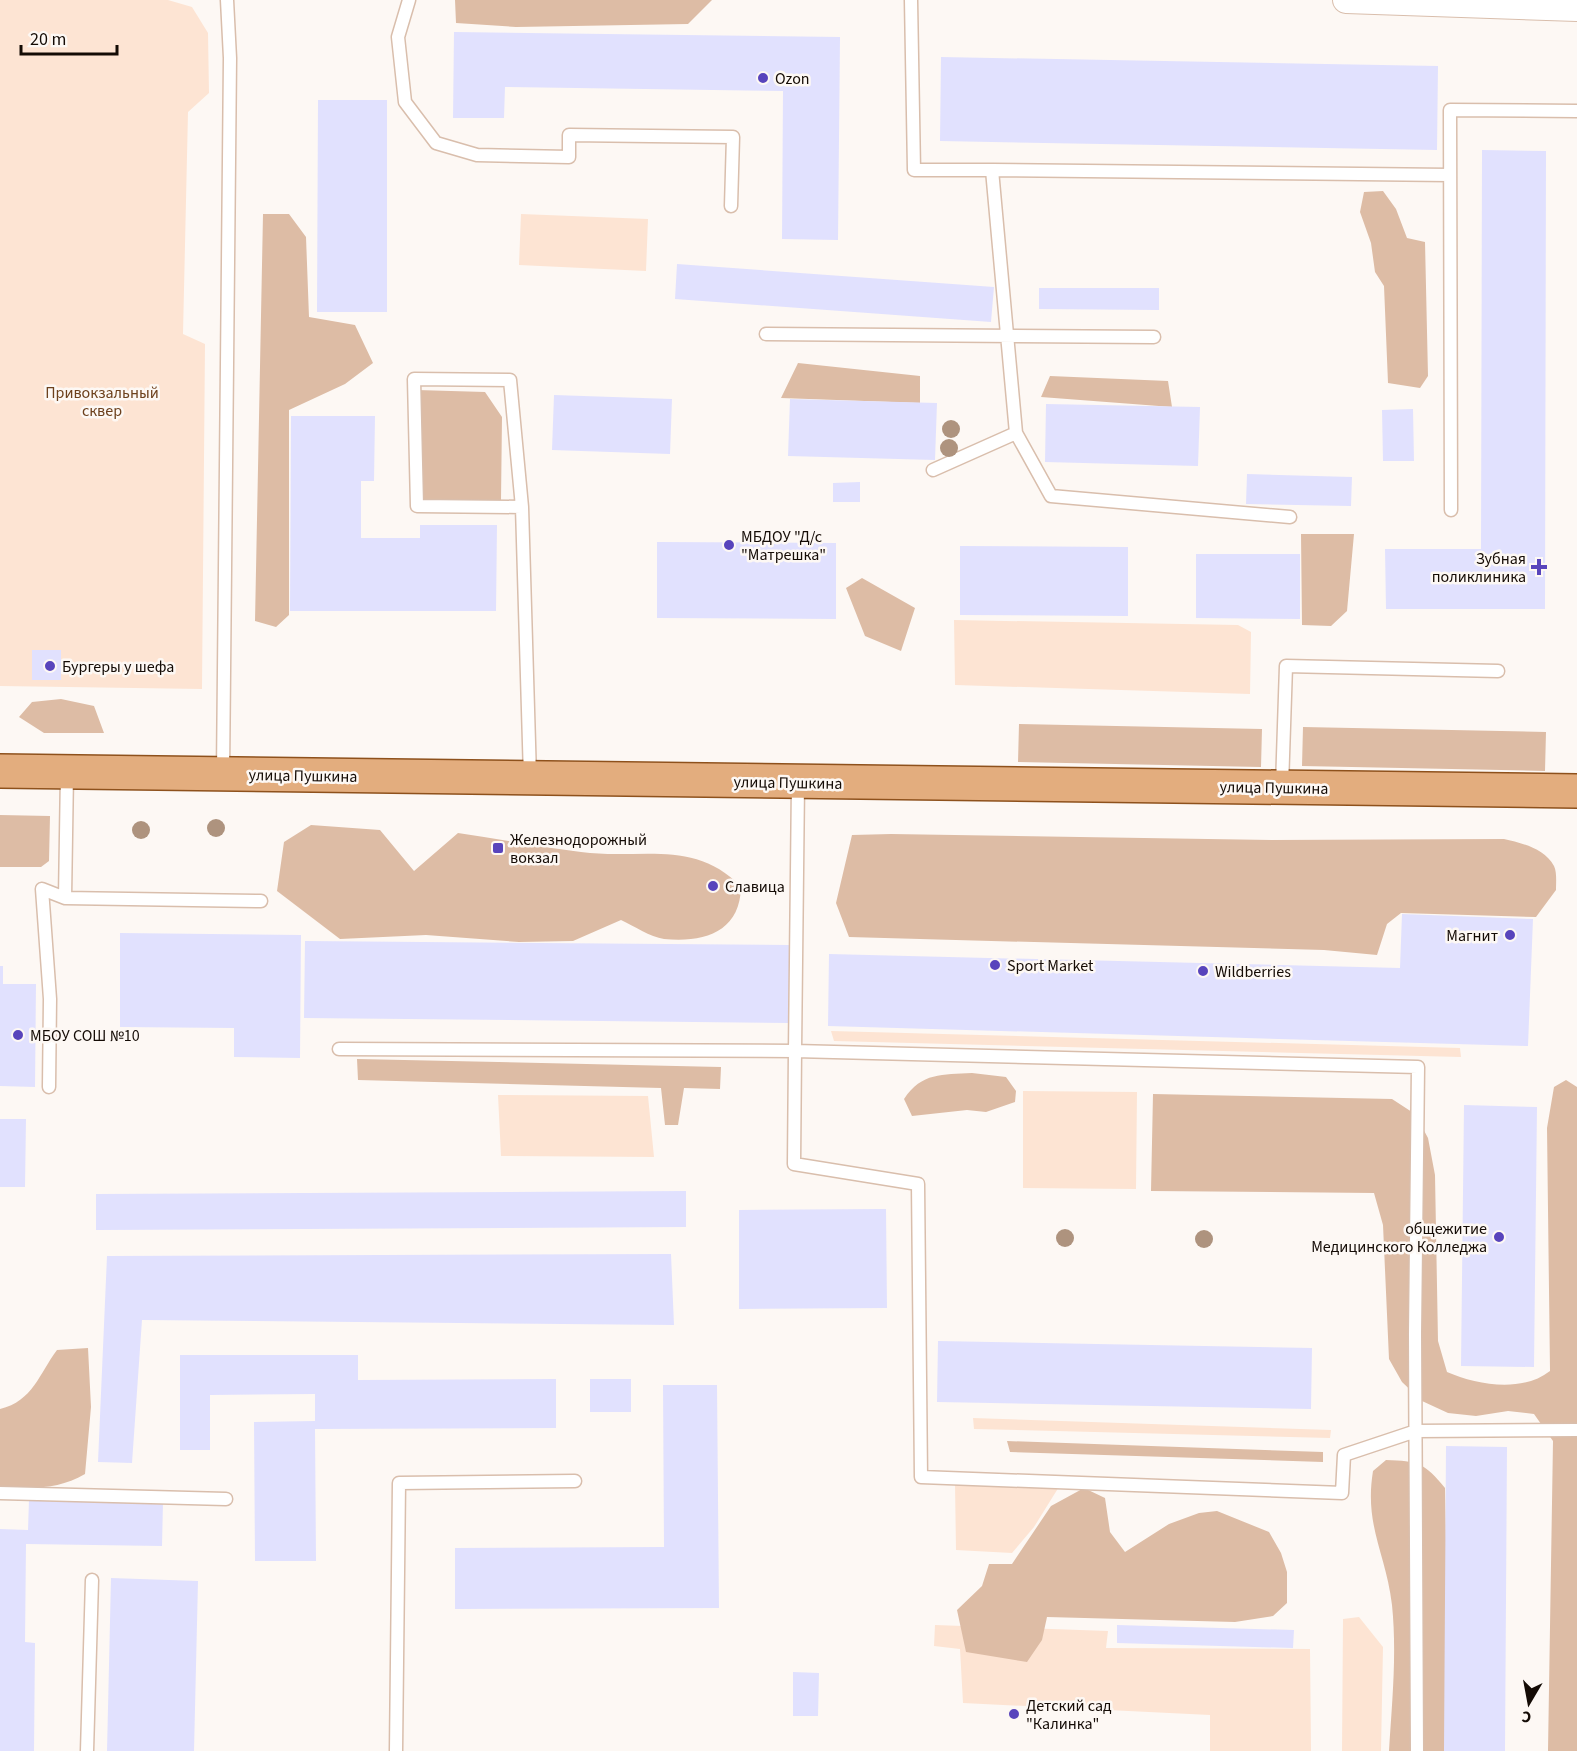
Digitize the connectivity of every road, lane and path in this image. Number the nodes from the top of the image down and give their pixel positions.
1 (227, 0) edge
2 (409, 0) edge
3 (911, 0) edge
4 (1346, 0) edge
5 (1577, 8) edge
6 (1577, 111) edge
7 (992, 170) junction
8 (1450, 175) junction
9 (731, 206) dead end
10 (766, 334) dead end
11 (1006, 336) junction
12 (1154, 337) dead end
13 (1016, 433) junction
14 (933, 470) dead end
15 (522, 507) junction
16 (1451, 510) dead end
17 (1290, 518) dead end
18 (1498, 670) dead end
19 (0, 771) edge
20 (67, 772) junction
21 (223, 774) junction
22 (530, 778) junction
23 (798, 782) junction
24 (1282, 787) junction
25 (1577, 790) edge
26 (65, 898) junction
27 (261, 902) dead end
28 (339, 1049) dead end
29 (795, 1051) junction
30 (49, 1087) dead end
31 (1577, 1430) edge
32 (1416, 1431) junction
33 (575, 1481) dead end
34 (0, 1493) edge
35 (226, 1499) dead end
36 (92, 1580) dead end
37 (87, 1751) edge
38 (396, 1751) edge
39 (1417, 1751) edge

1 - 21 lane
2 - 9 lane
3 - 7 lane
4 - 5 street
6 - 8 lane
7 - 8 lane
7 - 11 lane
8 - 16 lane
10 - 11 lane
11 - 12 lane
11 - 13 lane
13 - 14 lane
13 - 17 lane
15 - 15 lane
15 - 22 lane
18 - 24 lane
19 - 20 main road, улица Пушкина
20 - 21 main road, улица Пушкина
20 - 26 lane
21 - 22 main road, улица Пушкина
22 - 23 main road, улица Пушкина
23 - 24 main road, улица Пушкина
23 - 29 lane
24 - 25 main road, улица Пушкина
26 - 27 lane
26 - 30 lane
28 - 29 lane
29 - 32 lane
29 - 32 lane
31 - 32 lane
32 - 39 lane
33 - 38 lane
34 - 35 lane
36 - 37 lane

